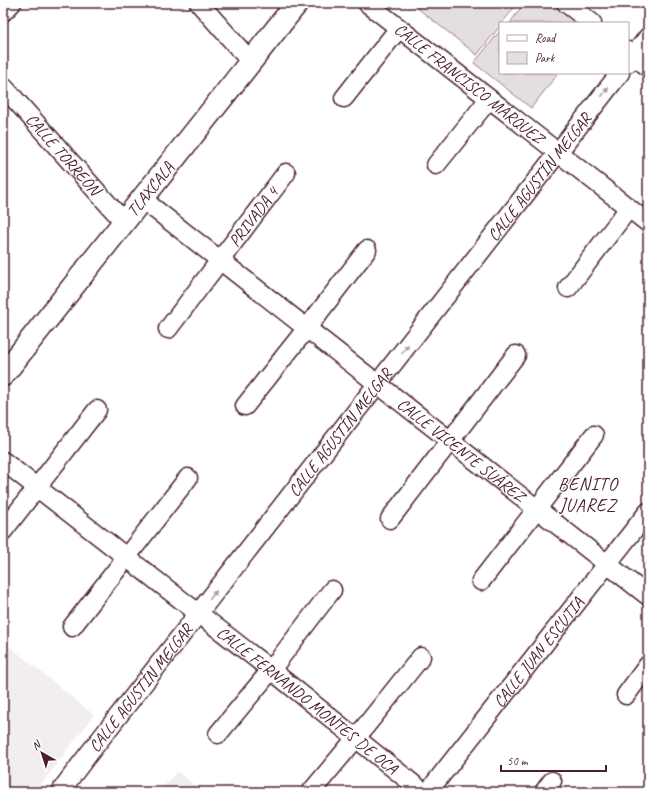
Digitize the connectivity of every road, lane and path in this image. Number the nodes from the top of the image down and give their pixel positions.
1 (12, 3) edge
2 (199, 3) edge
3 (297, 3) edge
4 (367, 3) edge
5 (566, 3) edge
6 (3, 12) edge
7 (591, 22) edge
8 (399, 28) junction
9 (648, 37) edge
10 (630, 56) edge
11 (251, 62) junction
12 (648, 67) edge
13 (619, 74) edge
14 (3, 86) edge
15 (344, 98) dead end
16 (489, 99) junction
17 (558, 152) junction
18 (436, 165) dead end
19 (286, 173) dead end
20 (142, 199) junction
21 (629, 208) junction
22 (124, 222) junction
23 (648, 223) edge
24 (366, 250) dead end
25 (220, 260) junction
26 (568, 288) dead end
27 (168, 328) dead end
28 (307, 328) junction
29 (516, 355) dead end
30 (3, 375) edge
31 (378, 384) junction
32 (245, 406) dead end
33 (97, 410) dead end
34 (594, 435) dead end
35 (450, 441) junction
36 (3, 461) edge
37 (188, 478) dead end
38 (37, 487) junction
39 (537, 509) junction
40 (648, 512) edge
41 (390, 518) dead end
42 (3, 531) edge
43 (126, 557) junction
44 (607, 564) junction
45 (481, 581) dead end
46 (332, 590) dead end
47 (648, 596) edge
48 (198, 613) junction
49 (72, 627) dead end
50 (421, 657) dead end
51 (648, 665) edge
52 (271, 670) junction
53 (626, 694) dead end
54 (218, 734) dead end
55 (356, 738) junction
56 (61, 792) edge
57 (311, 792) edge
58 (423, 792) edge
59 (428, 792) edge

1 - 6 street
2 - 11 street
3 - 11 main road, TLAXCALA
4 - 8 street, CALLE FRANCISCO MÁRQUEZ
5 - 7 street
8 - 15 street
8 - 16 street, CALLE FRANCISCO MÁRQUEZ
9 - 10 street
10 - 12 street
11 - 20 main road, TLAXCALA
17 -> 13 street, CALLE AGUSTÍN MELGAR
14 - 22 street, CALLE TORREÓN
16 - 17 street, CALLE FRANCISCO MÁRQUEZ
16 - 18 street
17 - 21 street, CALLE FRANCISCO MÁRQUEZ
31 -> 17 street, CALLE AGUSTÍN MELGAR
19 - 25 street, PRIVADA 4
20 - 22 main road, TLAXCALA
20 - 25 street, CALLE VICENTE SUÁREZ
21 - 23 street, CALLE FRANCISCO MÁRQUEZ
21 - 26 street
22 - 30 main road, TLAXCALA
24 - 28 street
25 - 27 street, PRIVADA 4
25 - 28 street, CALLE VICENTE SUÁREZ
28 - 31 street, CALLE VICENTE SUÁREZ
28 - 32 street
29 - 35 street
31 - 35 street, CALLE VICENTE SUÁREZ
48 -> 31 street, CALLE AGUSTÍN MELGAR
33 - 38 street
34 - 39 street
35 - 39 street, CALLE VICENTE SUÁREZ
35 - 41 street
36 - 38 street, CALLE FERNANDO MONTES DE OCA
37 - 43 street
38 - 42 street
38 - 43 street, CALLE FERNANDO MONTES DE OCA
39 - 44 street, CALLE VICENTE SUÁREZ
39 - 45 street
40 - 44 street, CALLE JUAN ESCUTIA
43 - 48 street, CALLE FERNANDO MONTES DE OCA
43 - 49 street
44 - 47 street, CALLE VICENTE SUÁREZ
44 - 59 street, CALLE JUAN ESCUTIA
46 - 52 street
48 - 52 street, CALLE FERNANDO MONTES DE OCA
48 - 56 street, CALLE AGUSTÍN MELGAR
50 - 55 street
51 - 53 street
52 - 54 street
52 - 55 street, CALLE FERNANDO MONTES DE OCA
55 - 57 street
55 - 58 street, CALLE FERNANDO MONTES DE OCA

